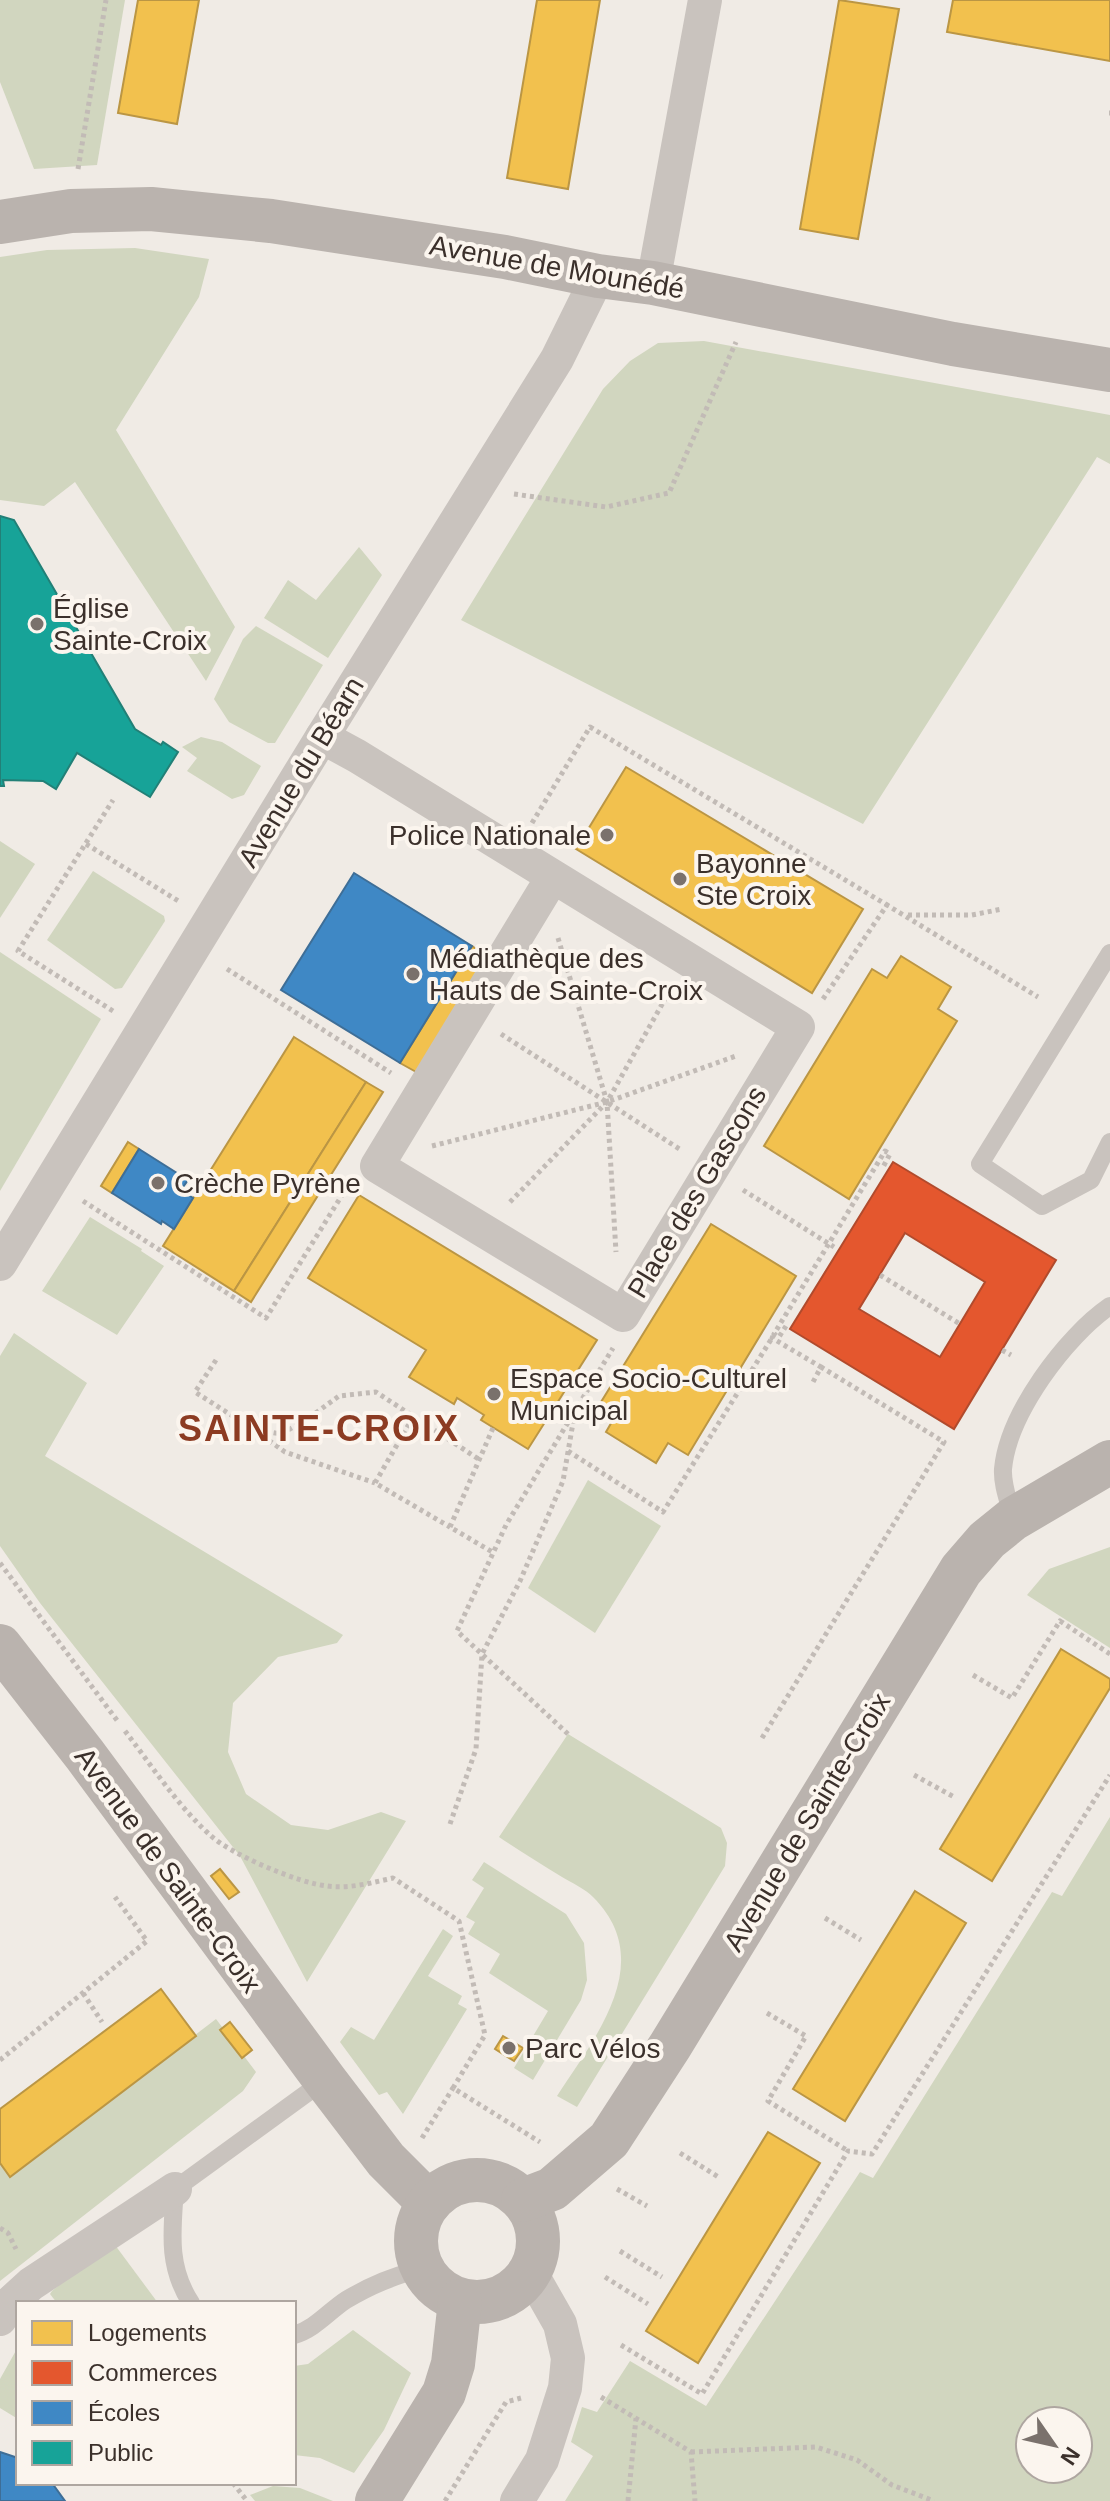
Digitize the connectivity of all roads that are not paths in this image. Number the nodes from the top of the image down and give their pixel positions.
1 (705, 0) edge
2 (0, 222) edge
3 (598, 276) junction
4 (653, 283) junction
5 (1110, 370) edge
6 (322, 737) junction
7 (552, 878) junction
8 (1109, 961) edge
9 (1110, 1142) edge
10 (0, 1264) edge
11 (1110, 1306) edge
12 (1110, 1462) edge
13 (1013, 1519) junction
14 (0, 1646) edge
15 (325, 2080) junction
16 (175, 2189) junction
17 (523, 2200) junction
18 (429, 2203) junction
19 (422, 2268) junction
20 (531, 2273) junction
21 (190, 2301) edge
22 (460, 2301) junction
23 (0, 2319) edge
24 (296, 2334) edge
25 (377, 2501) edge
26 (517, 2501) edge

1 - 4 street
2 - 3 street, Avenue de Mounédé
3 - 4 street, Avenue de Mounédé
3 - 6 street, Avenue du Béarn
4 - 5 street, Avenue de Mounédé
6 - 7 street
6 - 10 street, Avenue du Béarn
7 - 7 street, Place des Gascons
8 - 9 lane
11 - 13 lane
12 - 13 street, Avenue de Sainte-Croix
13 - 17 street, Avenue de Sainte-Croix
14 - 15 street, Avenue de Sainte-Croix
15 - 16 lane
15 - 18 street, Avenue de Sainte-Croix
16 - 21 lane
16 - 23 street
17 - 18 street
17 - 20 street
18 - 19 street
19 - 22 street
19 - 24 lane
20 - 22 street
20 - 26 street
22 - 25 street

